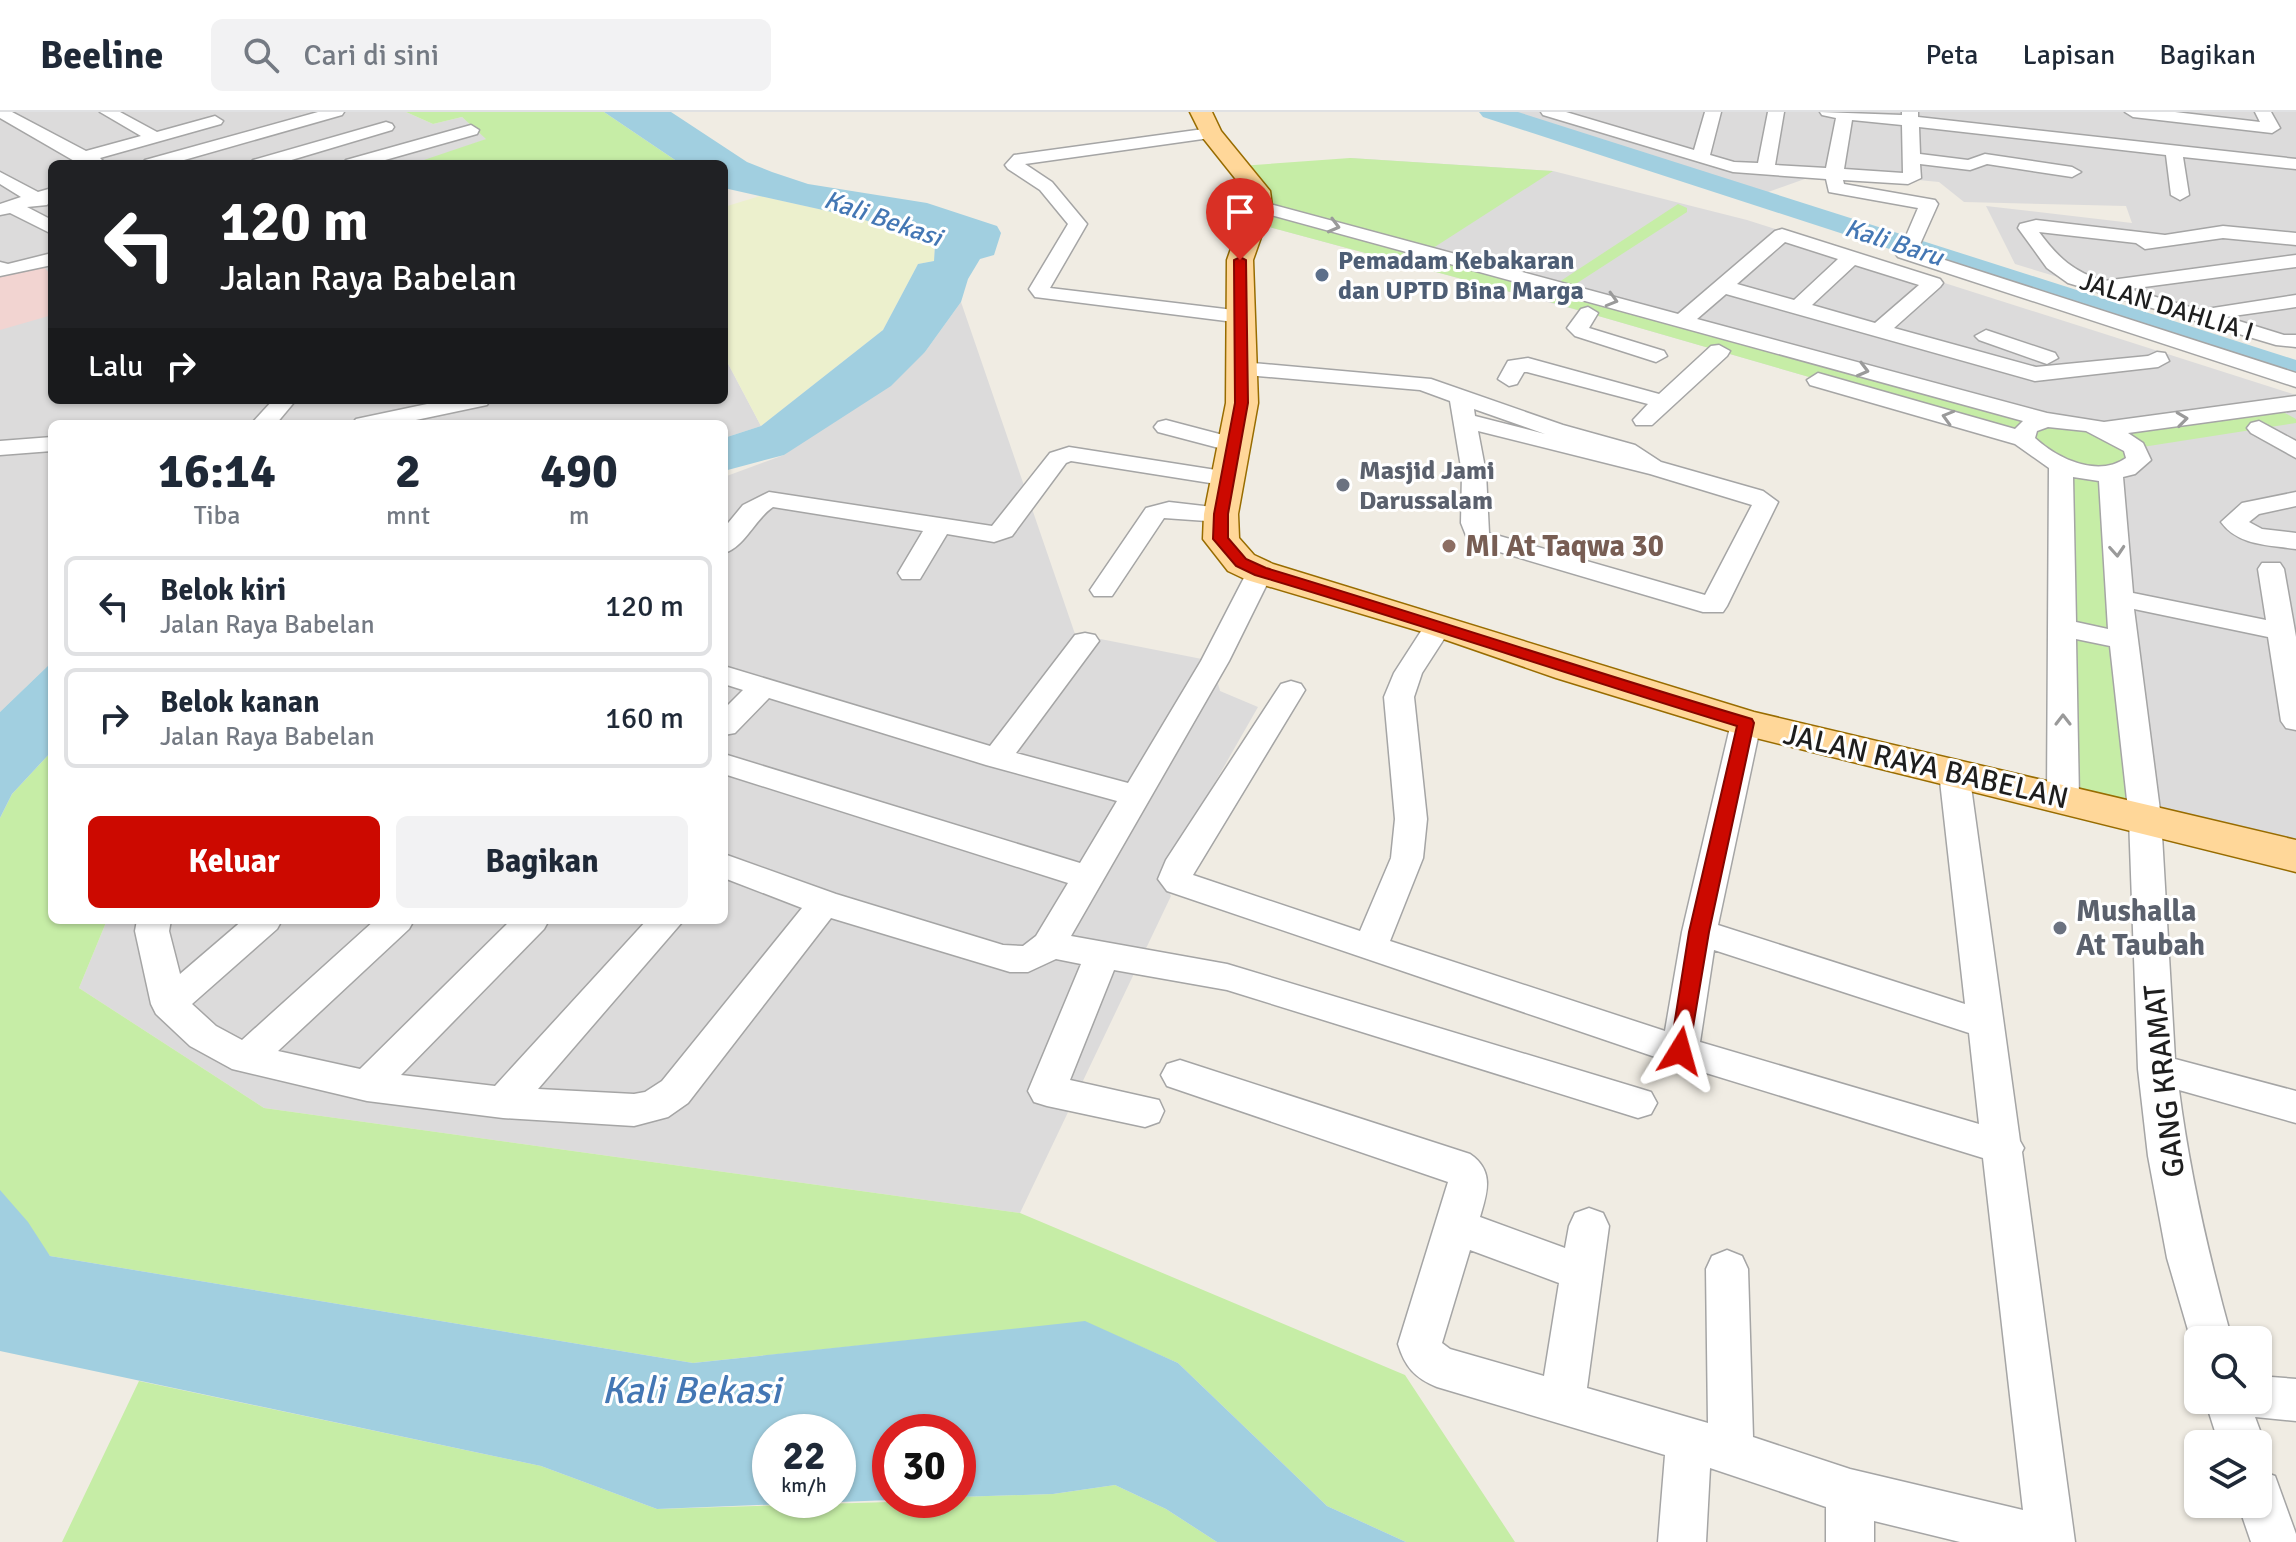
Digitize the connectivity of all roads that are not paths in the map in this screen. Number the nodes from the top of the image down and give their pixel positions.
1 (0, 112) edge
2 (108, 112) edge
3 (196, 112) edge
4 (1549, 112) edge
5 (1713, 112) edge
6 (1776, 112) edge
7 (1983, 112) edge
8 (2133, 112) edge
9 (1836, 113) edge
10 (358, 115) edge
11 (321, 116) edge
12 (1573, 116) edge
13 (1910, 116) edge
14 (2271, 119) edge
15 (1206, 122) edge
16 (471, 130) dead end
17 (2012, 132) junction
18 (2078, 133) junction
19 (156, 138) junction
20 (2170, 144) junction
21 (1701, 157) junction
22 (1912, 158) junction
23 (88, 160) edge
24 (93, 160) edge
25 (165, 160) edge
26 (184, 160) edge
27 (275, 160) edge
28 (366, 160) edge
29 (2020, 164) junction
30 (2296, 164) edge
31 (1765, 170) junction
32 (2072, 172) dead end
33 (1834, 174) junction
34 (0, 177) edge
35 (2180, 195) dead end
36 (45, 197) edge
37 (10, 207) edge
38 (1256, 214) junction
39 (48, 226) edge
40 (2166, 232) junction
41 (2296, 239) edge
42 (2046, 255) junction
43 (1852, 257) junction
44 (2296, 261) edge
45 (48, 266) edge
46 (0, 268) edge
47 (1933, 283) junction
48 (2101, 286) junction
49 (1724, 287) junction
50 (2296, 301) edge
51 (1798, 307) junction
52 (1588, 313) junction
53 (2196, 315) junction
54 (1683, 320) junction
55 (2064, 326) dead end
56 (1154, 327) dead end
57 (1879, 330) junction
58 (1242, 341) junction
59 (2292, 342) edge
60 (2122, 345) dead end
61 (1719, 351) junction
62 (1656, 356) dead end
63 (1969, 356) junction
64 (2079, 369) junction
65 (1509, 379) dead end
66 (2296, 380) edge
67 (2296, 395) edge
68 (1664, 402) junction
69 (281, 404) edge
70 (460, 404) edge
71 (2285, 405) edge
72 (1464, 410) junction
73 (267, 420) edge
74 (383, 420) edge
75 (1644, 420) dead end
76 (2046, 420) junction
77 (2296, 421) edge
78 (1166, 427) dead end
79 (2105, 429) junction
80 (2282, 438) edge
81 (2023, 439) junction
82 (48, 444) edge
83 (0, 448) edge
84 (2135, 448) junction
85 (2061, 466) junction
86 (2111, 473) junction
87 (1228, 479) junction
88 (2296, 499) edge
89 (938, 527) junction
90 (728, 540) edge
91 (2296, 541) edge
92 (1260, 572) junction
93 (911, 573) dead end
94 (2281, 588) edge
95 (1103, 590) dead end
96 (2120, 598) junction
97 (1439, 625) junction
98 (2062, 628) junction
99 (2281, 631) junction
100 (2123, 640) junction
101 (1085, 641) dead end
102 (2291, 661) edge
103 (728, 676) edge
104 (764, 686) junction
105 (1291, 690) dead end
106 (2296, 721) edge
107 (728, 722) edge
108 (1746, 723) junction
109 (997, 758) junction
110 (728, 765) edge
111 (1954, 772) junction
112 (1134, 795) junction
113 (2063, 798) junction
114 (2145, 818) junction
115 (2296, 856) edge
116 (728, 867) edge
117 (1085, 876) junction
118 (824, 903) junction
119 (153, 924) edge
120 (260, 924) edge
121 (393, 924) edge
122 (528, 924) edge
123 (663, 924) edge
124 (1699, 932) junction
125 (1048, 945) junction
126 (1370, 947) junction
127 (1103, 954) junction
128 (169, 1004) junction
129 (1988, 1025) junction
130 (1680, 1051) junction
131 (245, 1059) junction
132 (2157, 1069) junction
133 (1180, 1075) dead end
134 (367, 1086) junction
135 (503, 1103) junction
136 (1638, 1103) dead end
137 (2296, 1107) edge
138 (1145, 1111) dead end
139 (2004, 1148) junction
140 (1589, 1226) dead end
141 (1457, 1227) junction
142 (1727, 1269) dead end
143 (1583, 1273) junction
144 (2206, 1326) edge
145 (2272, 1398) edge
146 (2296, 1400) edge
147 (1562, 1405) junction
148 (1710, 1446) junction
149 (1850, 1492) junction
150 (2267, 1518) edge
151 (2051, 1541) edge
152 (1682, 1542) edge
153 (1850, 1542) edge
154 (2275, 1542) edge

1 - 23 street
2 - 19 street
3 - 19 street
4 - 12 street
5 - 21 street
6 - 31 street
7 - 18 street
8 - 14 street
9 - 13 street
9 - 33 street
10 - 11 street
10 - 27 street
11 - 25 street
11 - 26 street
12 - 21 street
13 - 17 street
13 - 22 street
15 - 38 main road
15 - 58 street
16 - 28 street
17 - 18 street
17 - 29 street
18 - 20 street
19 - 24 street
20 - 30 street
20 - 35 street
21 - 31 street
22 - 29 street
22 - 33 street
29 - 32 street
31 - 33 street
33 - 66 street
34 - 36 street
36 - 37 street
37 - 39 street
38 - 52 street
38 -> 54 street
38 - 58 main road, JALAN RAYA BABELAN
40 - 41 street
40 - 42 street
40 - 42 street
42 - 48 street, JALAN DAHLIA I
43 - 47 street
43 - 49 street
43 - 51 street
44 - 48 street
45 - 46 street
47 - 55 street
47 - 57 street
48 - 53 street, JALAN DAHLIA I
49 - 51 street
49 - 54 street
50 - 53 street
51 - 57 street
52 - 61 street
52 - 62 street
53 - 59 street, JALAN DAHLIA I
54 -> 76 street
56 - 58 street
57 - 63 street
58 - 72 street
58 - 87 main road, JALAN RAYA BABELAN
60 - 64 street
61 - 68 street
81 -> 61 street
63 - 64 street
63 - 64 street
65 - 68 street
67 - 71 street
68 - 75 street
69 - 73 street
70 - 74 street
71 - 77 street
79 -> 71 street
72 - 72 street
76 - 79 street
76 - 81 street
77 - 80 street
78 - 87 street
79 - 84 street
80 - 84 street
81 - 85 street
82 - 83 street
84 - 86 street
85 - 86 street
85 - 98 street
86 -> 96 street, GANG KRAMAT
87 - 89 street
87 - 92 main road, JALAN RAYA BABELAN
87 - 95 street
88 - 91 street
89 - 90 street
89 - 93 street
92 - 97 main road, JALAN RAYA BABELAN
92 - 112 street
94 - 99 street
96 - 99 street
96 - 100 street, GANG KRAMAT
97 - 108 main road, JALAN RAYA BABELAN
97 - 126 street
98 - 100 street
113 -> 98 street
99 - 102 street
100 - 114 street, GANG KRAMAT
101 - 109 street
102 - 106 street
103 - 104 street
104 - 107 street
104 - 109 street
105 - 126 street
108 - 111 main road, JALAN RAYA BABELAN
108 - 124 street
109 - 112 street
110 - 117 street
111 - 113 main road, JALAN RAYA BABELAN
111 - 129 street
112 - 117 street
113 - 114 main road, JALAN RAYA BABELAN
114 - 115 main road, JALAN RAYA BABELAN
114 - 132 street, GANG KRAMAT
116 - 118 street
117 - 125 street
118 - 125 street
118 - 135 street
119 - 128 street
120 - 128 street
121 - 131 street
122 - 134 street
123 - 135 street
124 - 129 street
124 - 130 street
125 - 127 street
126 - 130 street
127 - 136 street
127 - 138 street
128 - 131 street
129 - 139 street
130 - 139 street
131 - 134 street
132 - 137 street
132 - 144 street, GANG KRAMAT
133 - 141 street
134 - 135 street
139 - 151 street
140 - 143 street
141 - 143 street
141 - 147 street
142 - 148 street
143 - 147 street
145 - 146 street
147 - 148 street
148 - 149 street
148 - 152 street
149 - 151 street
149 - 153 street
150 - 154 street

